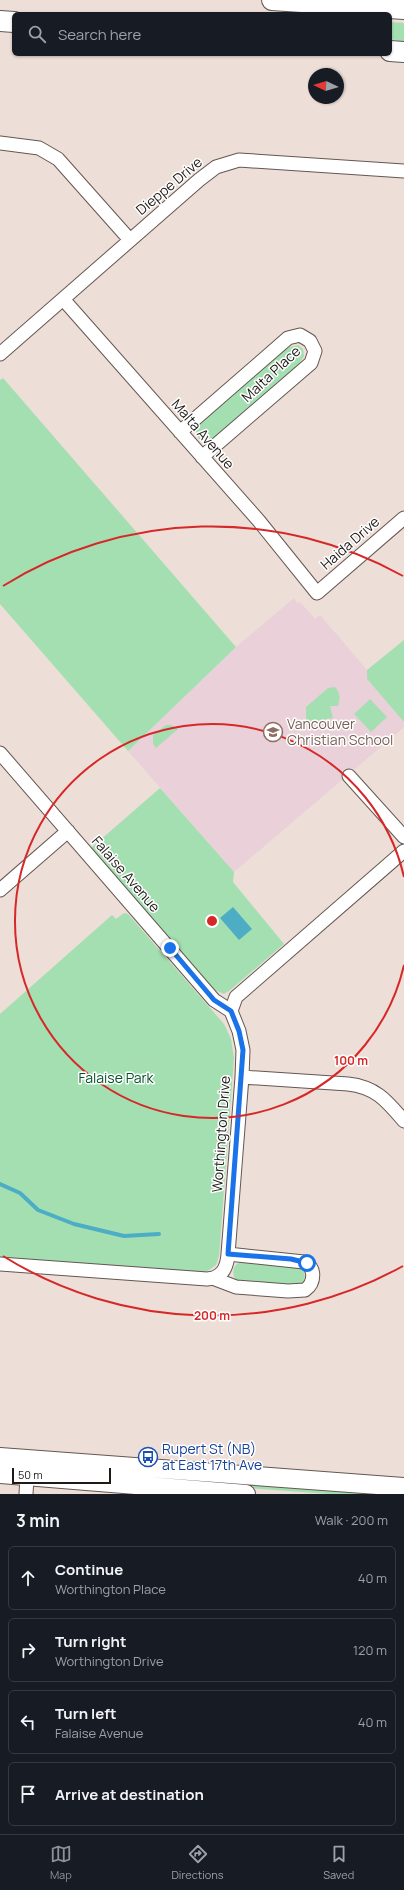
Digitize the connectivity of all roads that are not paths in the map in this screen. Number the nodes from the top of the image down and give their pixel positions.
1 (272, 0) edge
2 (311, 6) edge
3 (404, 9) edge
4 (0, 21) edge
5 (12, 22) edge
6 (392, 50) edge
7 (404, 52) edge
8 (0, 143) edge
9 (404, 171) edge
10 (130, 240) junction
11 (63, 299) junction
12 (0, 354) edge
13 (180, 432) junction
14 (202, 457) junction
15 (404, 518) edge
16 (317, 593) joint
17 (0, 754) edge
18 (349, 776) dead end
19 (68, 831) junction
20 (404, 837) edge
21 (404, 851) edge
22 (0, 890) edge
23 (231, 1011) junction
24 (242, 1077) junction
25 (404, 1121) edge
26 (228, 1254) junction
27 (0, 1264) edge
28 (215, 1279) junction
29 (0, 1457) edge
30 (204, 1473) junction
31 (0, 1474) edge
32 (26, 1485) edge
33 (404, 1487) edge
34 (207, 1493) edge
35 (246, 1494) edge

1 - 2 main road
2 - 3 main road
4 - 5 main road
6 - 7 main road
8 - 10 street
9 - 10 street, Dieppe Drive
10 - 11 street, Dieppe Drive
11 - 12 street, Dieppe Drive
11 - 13 street, Malta Avenue
13 - 14 street, Malta Avenue
13 - 14 street, Malta Place
14 - 16 street, Malta Avenue
15 - 16 street, Haida Drive
17 - 19 street, Falaise Avenue
18 - 20 street
19 - 22 street
19 - 23 street, Falaise Avenue
21 - 23 street
23 - 24 street, Worthington Drive
24 - 25 street
24 - 26 street, Worthington Drive
26 - 28 street, Worthington Drive
26 - 28 street
27 - 28 street
29 - 30 street
30 - 33 street
30 - 34 street
31 - 32 street
32 - 34 street
34 - 35 street

